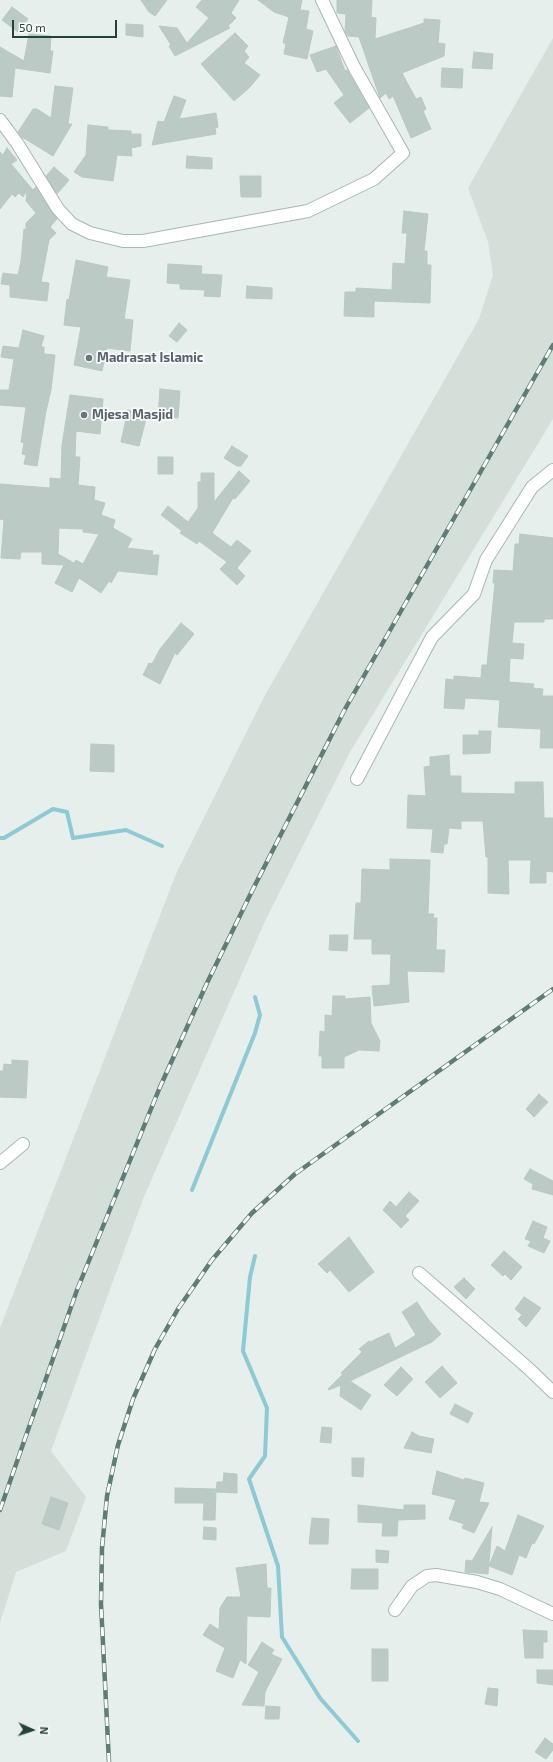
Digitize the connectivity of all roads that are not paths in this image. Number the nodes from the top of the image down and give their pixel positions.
1 (322, 0) edge
2 (0, 120) edge
3 (553, 470) edge
4 (356, 779) dead end
5 (23, 1144) dead end
6 (0, 1163) edge
7 (419, 1273) dead end
8 (553, 1392) edge
9 (395, 1610) dead end
10 (553, 1614) edge

1 - 2 street
3 - 4 street
5 - 6 street
7 - 8 street
9 - 10 street

